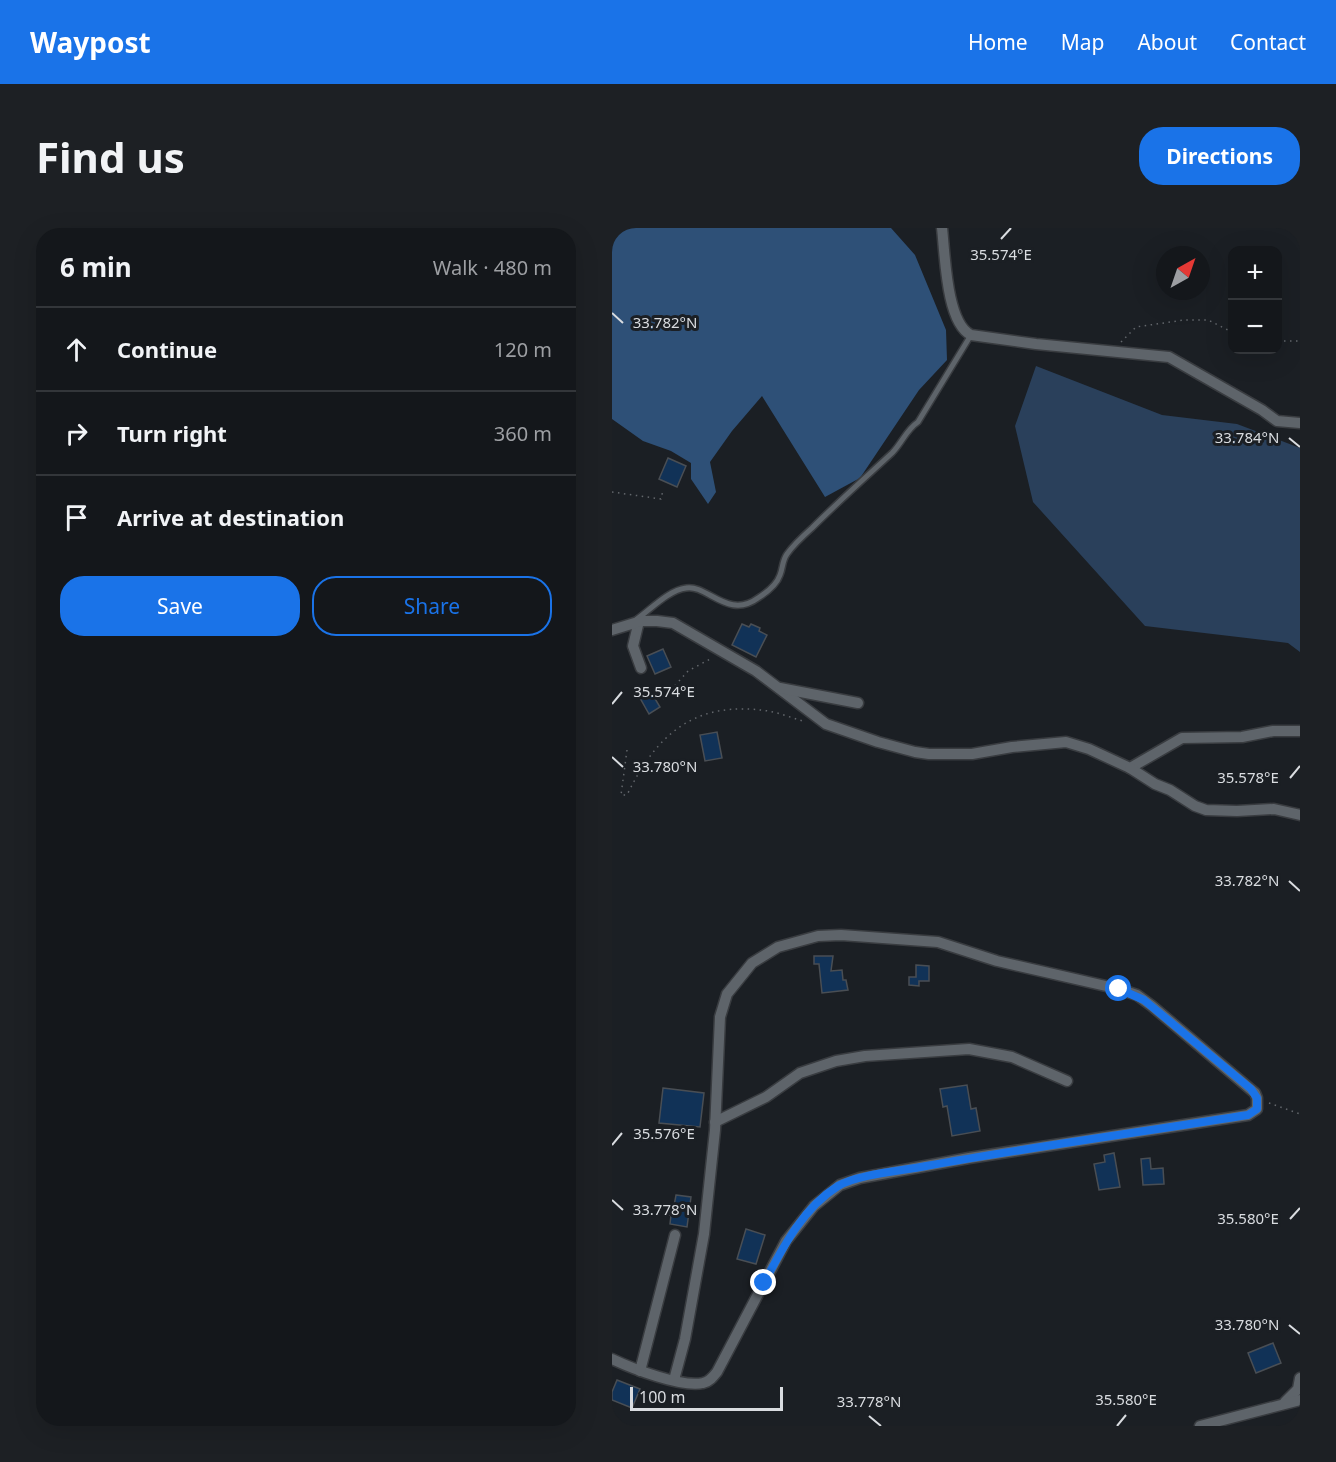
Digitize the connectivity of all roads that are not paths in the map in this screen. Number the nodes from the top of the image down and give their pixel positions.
1 (942, 228) edge
2 (971, 335) junction
3 (1300, 423) edge
4 (636, 622) junction
5 (612, 630) edge
6 (641, 668) dead end
7 (777, 687) junction
8 (858, 703) dead end
9 (1300, 731) edge
10 (1130, 768) junction
11 (1300, 815) edge
12 (1067, 1081) dead end
13 (715, 1122) junction
14 (675, 1235) dead end
15 (612, 1359) edge
16 (640, 1371) junction
17 (1300, 1378) edge
18 (674, 1380) junction
19 (1300, 1400) edge
20 (1278, 1407) junction
21 (1200, 1426) edge

1 - 2 street
2 - 3 street
2 - 4 lane
4 - 5 street
4 - 6 street
4 - 7 street
7 - 8 street
7 - 10 street
9 - 10 street
10 - 11 street
12 - 13 street
13 - 18 street
13 - 18 street
14 - 16 street
15 - 16 street
16 - 18 street
17 - 20 street
19 - 20 street
20 - 21 street

